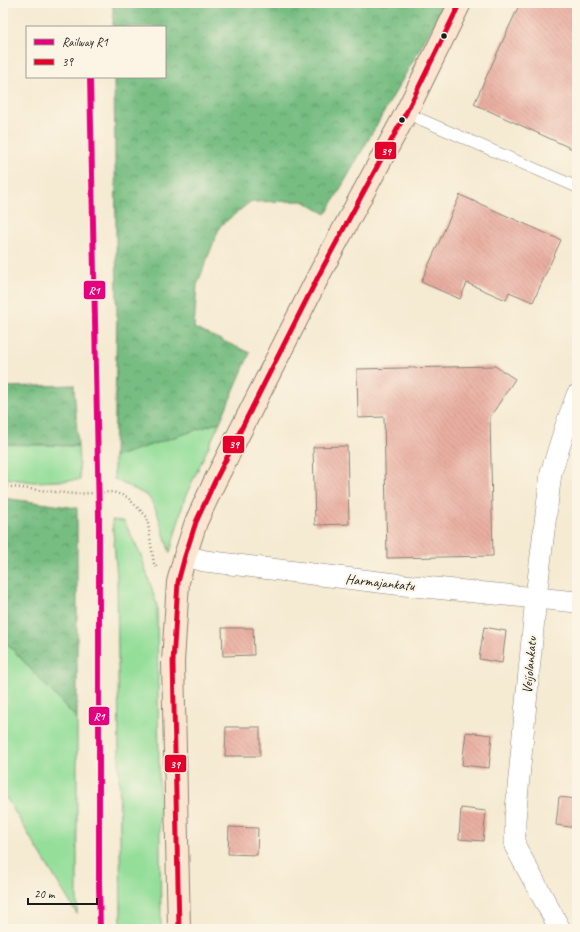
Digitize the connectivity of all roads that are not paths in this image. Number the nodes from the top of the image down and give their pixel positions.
1 (460, 3) edge
2 (406, 113) junction
3 (577, 187) edge
4 (577, 394) edge
5 (185, 556) junction
6 (536, 597) junction
7 (577, 602) edge
8 (179, 929) edge
9 (560, 929) edge

1 - 2 street
2 - 3 lane
2 - 5 street
4 - 6 street, Veijolankatu
5 - 6 street, Harmajankatu
5 - 8 street
6 - 7 street, Harmajankatu
6 - 9 street, Veijolankatu

